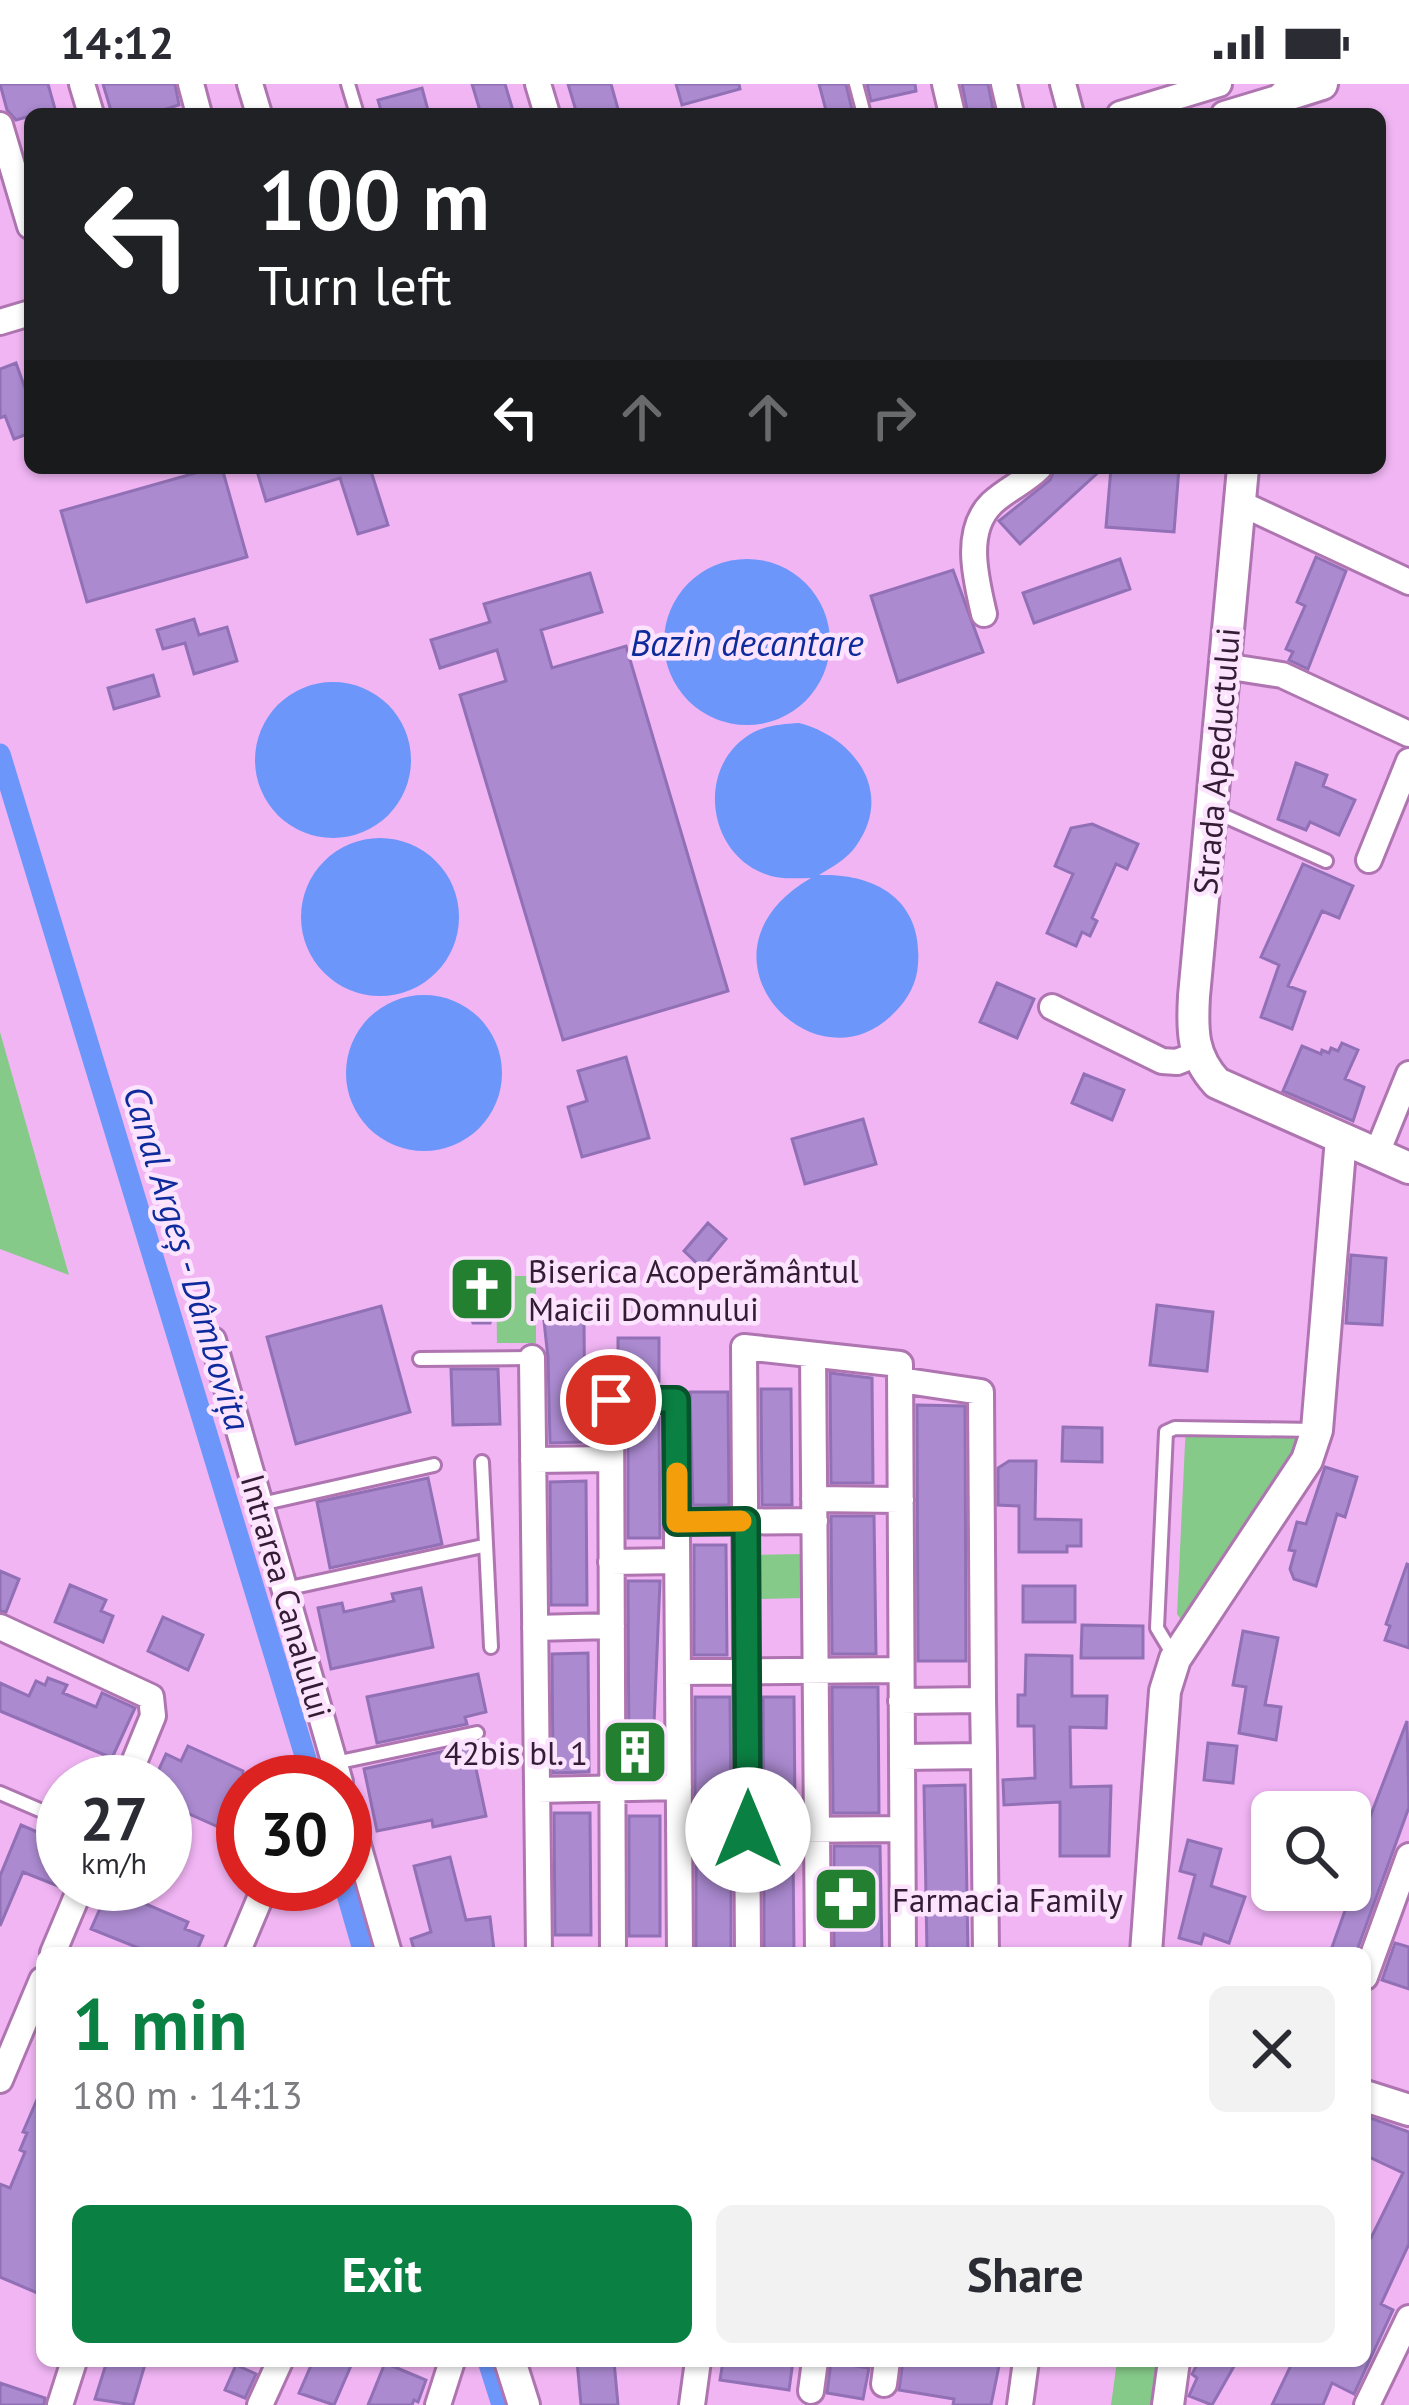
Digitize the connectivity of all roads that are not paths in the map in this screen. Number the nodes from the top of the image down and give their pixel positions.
1 (1219, 84) edge
2 (1322, 84) edge
3 (1284, 98) edge
4 (1140, 108) edge
5 (1247, 108) edge
6 (0, 124) edge
7 (24, 206) edge
8 (1031, 474) edge
9 (1242, 474) edge
10 (1240, 503) junction
11 (1409, 582) edge
12 (984, 614) dead end
13 (1224, 666) junction
14 (1409, 734) edge
15 (1409, 760) edge
16 (1212, 811) junction
17 (1369, 860) dead end
18 (1326, 861) dead end
19 (1052, 1007) dead end
20 (1197, 1054) junction
21 (1409, 1073) edge
22 (1341, 1138) junction
23 (1377, 1153) junction
24 (1409, 1168) edge
25 (213, 1340) dead end
26 (813, 1355) junction
27 (532, 1358) joint
28 (420, 1359) dead end
29 (900, 1380) junction
30 (1317, 1430) junction
31 (611, 1459) junction
32 (533, 1460) junction
33 (482, 1462) dead end
34 (434, 1465) dead end
35 (901, 1500) junction
36 (260, 1504) junction
37 (814, 1510) junction
38 (746, 1521) junction
39 (677, 1522) junction
40 (483, 1546) junction
41 (677, 1561) junction
42 (611, 1562) junction
43 (285, 1588) junction
44 (612, 1626) junction
45 (0, 1627) edge
46 (535, 1628) junction
47 (491, 1647) dead end
48 (1175, 1659) junction
49 (901, 1670) junction
50 (746, 1671) junction
51 (816, 1671) junction
52 (678, 1672) junction
53 (983, 1700) junction
54 (902, 1701) junction
55 (477, 1733) dead end
56 (136, 1755) edge
57 (332, 1755) edge
58 (984, 1756) junction
59 (902, 1757) junction
60 (372, 1762) edge
61 (679, 1787) junction
62 (612, 1789) junction
63 (537, 1790) junction
64 (0, 1793) edge
65 (36, 1808) edge
66 (817, 1829) junction
67 (902, 1829) junction
68 (748, 1830) junction
69 (679, 1831) junction
70 (1409, 1856) edge
71 (372, 1894) edge
72 (71, 1911) edge
73 (255, 1911) edge
74 (56, 1947) edge
75 (240, 1947) edge
76 (387, 1947) edge
77 (539, 1947) edge
78 (613, 1947) edge
79 (680, 1947) edge
80 (748, 1947) edge
81 (818, 1947) edge
82 (903, 1947) edge
83 (986, 1947) edge
84 (1146, 1947) edge
85 (1371, 1960) edge
86 (36, 1994) edge
87 (0, 2080) edge
88 (1371, 2098) edge
89 (1409, 2110) edge
90 (1409, 2318) edge
91 (72, 2367) edge
92 (277, 2367) edge
93 (450, 2367) edge
94 (512, 2367) edge
95 (697, 2367) edge
96 (813, 2367) edge
97 (1025, 2367) edge
98 (1173, 2367) edge
99 (811, 2391) dead end
100 (60, 2405) edge
101 (260, 2405) edge
102 (438, 2405) edge
103 (524, 2405) edge
104 (692, 2405) edge
105 (1019, 2405) edge
106 (1168, 2405) edge
107 (1367, 2405) edge

1 - 4 street
2 - 3 street
3 - 5 street
6 - 7 street
8 - 12 street
9 - 10 street, Strada Apeductului
10 - 11 street
10 - 13 street, Strada Apeductului
13 - 14 street
13 - 16 street, Strada Apeductului
15 - 17 street
16 - 18 lane
16 - 20 street, Strada Apeductului
19 - 20 street
20 - 22 street
21 - 23 street
22 - 23 street
22 - 30 street
23 - 24 street
25 - 36 street, Intrarea Canalului
26 - 29 street
26 - 37 street
26 - 38 street
27 - 28 lane
27 - 32 street
29 - 35 street
29 - 53 street
30 - 48 street
30 - 48 lane
31 - 32 street
31 - 39 street
31 - 42 street
32 - 46 street
33 - 40 lane
34 - 36 lane
35 - 37 street
35 - 49 street
36 - 43 street, Intrarea Canalului
37 - 38 street
37 - 51 street
38 - 39 street
38 - 50 street
39 - 41 street
40 - 43 lane
40 - 47 lane
41 - 42 street
41 - 52 street
42 - 44 street
43 - 57 street, Intrarea Canalului
44 - 46 street
44 - 62 street
45 - 56 street
46 - 63 street
48 - 84 street
49 - 51 street
49 - 54 street
50 - 51 street
50 - 52 street
50 - 68 street
51 - 66 street
52 - 61 street
53 - 54 street
53 - 58 street
54 - 59 street
55 - 60 lane
58 - 59 street
58 - 83 street
59 - 67 street
61 - 62 street
61 - 69 street
62 - 63 street
62 - 78 street
63 - 77 street
64 - 65 lane
66 - 67 street
66 - 68 street
66 - 81 street
67 - 82 street
68 - 69 street
68 - 80 street
69 - 79 street
70 - 85 street
71 - 76 street
72 - 74 street
73 - 75 street
86 - 87 street
88 - 89 street
90 - 107 street
91 - 100 street
92 - 101 street
93 - 102 street
94 - 103 street
95 - 104 street
96 - 99 street
97 - 105 street
98 - 106 street

